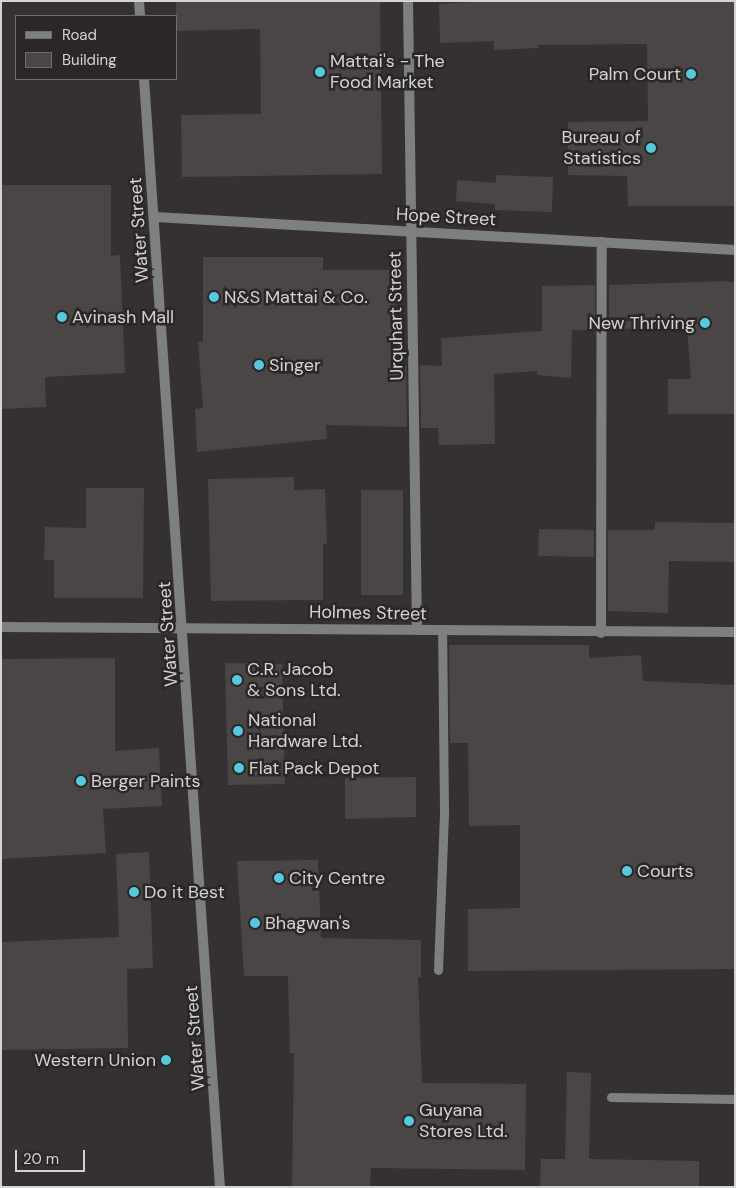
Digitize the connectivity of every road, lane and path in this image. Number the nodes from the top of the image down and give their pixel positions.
1 (138, 1) edge
2 (408, 1) edge
3 (140, 15) edge
4 (144, 80) edge
5 (155, 217) junction
6 (411, 232) junction
7 (602, 242) junction
8 (735, 250) edge
9 (1, 627) edge
10 (184, 628) junction
11 (417, 630) junction
12 (442, 630) junction
13 (735, 632) edge
14 (601, 633) junction
15 (438, 970) dead end
16 (611, 1097) dead end
17 (735, 1099) edge
18 (220, 1187) edge

1 - 3 street
2 - 6 street, Urquhart Street
4 - 5 street, Water Street
5 - 6 street, Hope Street
5 - 10 street, Water Street
6 - 7 street, Hope Street
6 - 11 street, Urquhart Street
7 - 8 street, Hope Street
7 - 14 street
9 - 10 street, Holmes Street
10 - 11 street, Holmes Street
10 - 18 street, Water Street
11 - 12 street, Holmes Street
12 - 14 street, Holmes Street
12 - 15 lane
13 - 14 street, Holmes Street
16 - 17 lane

